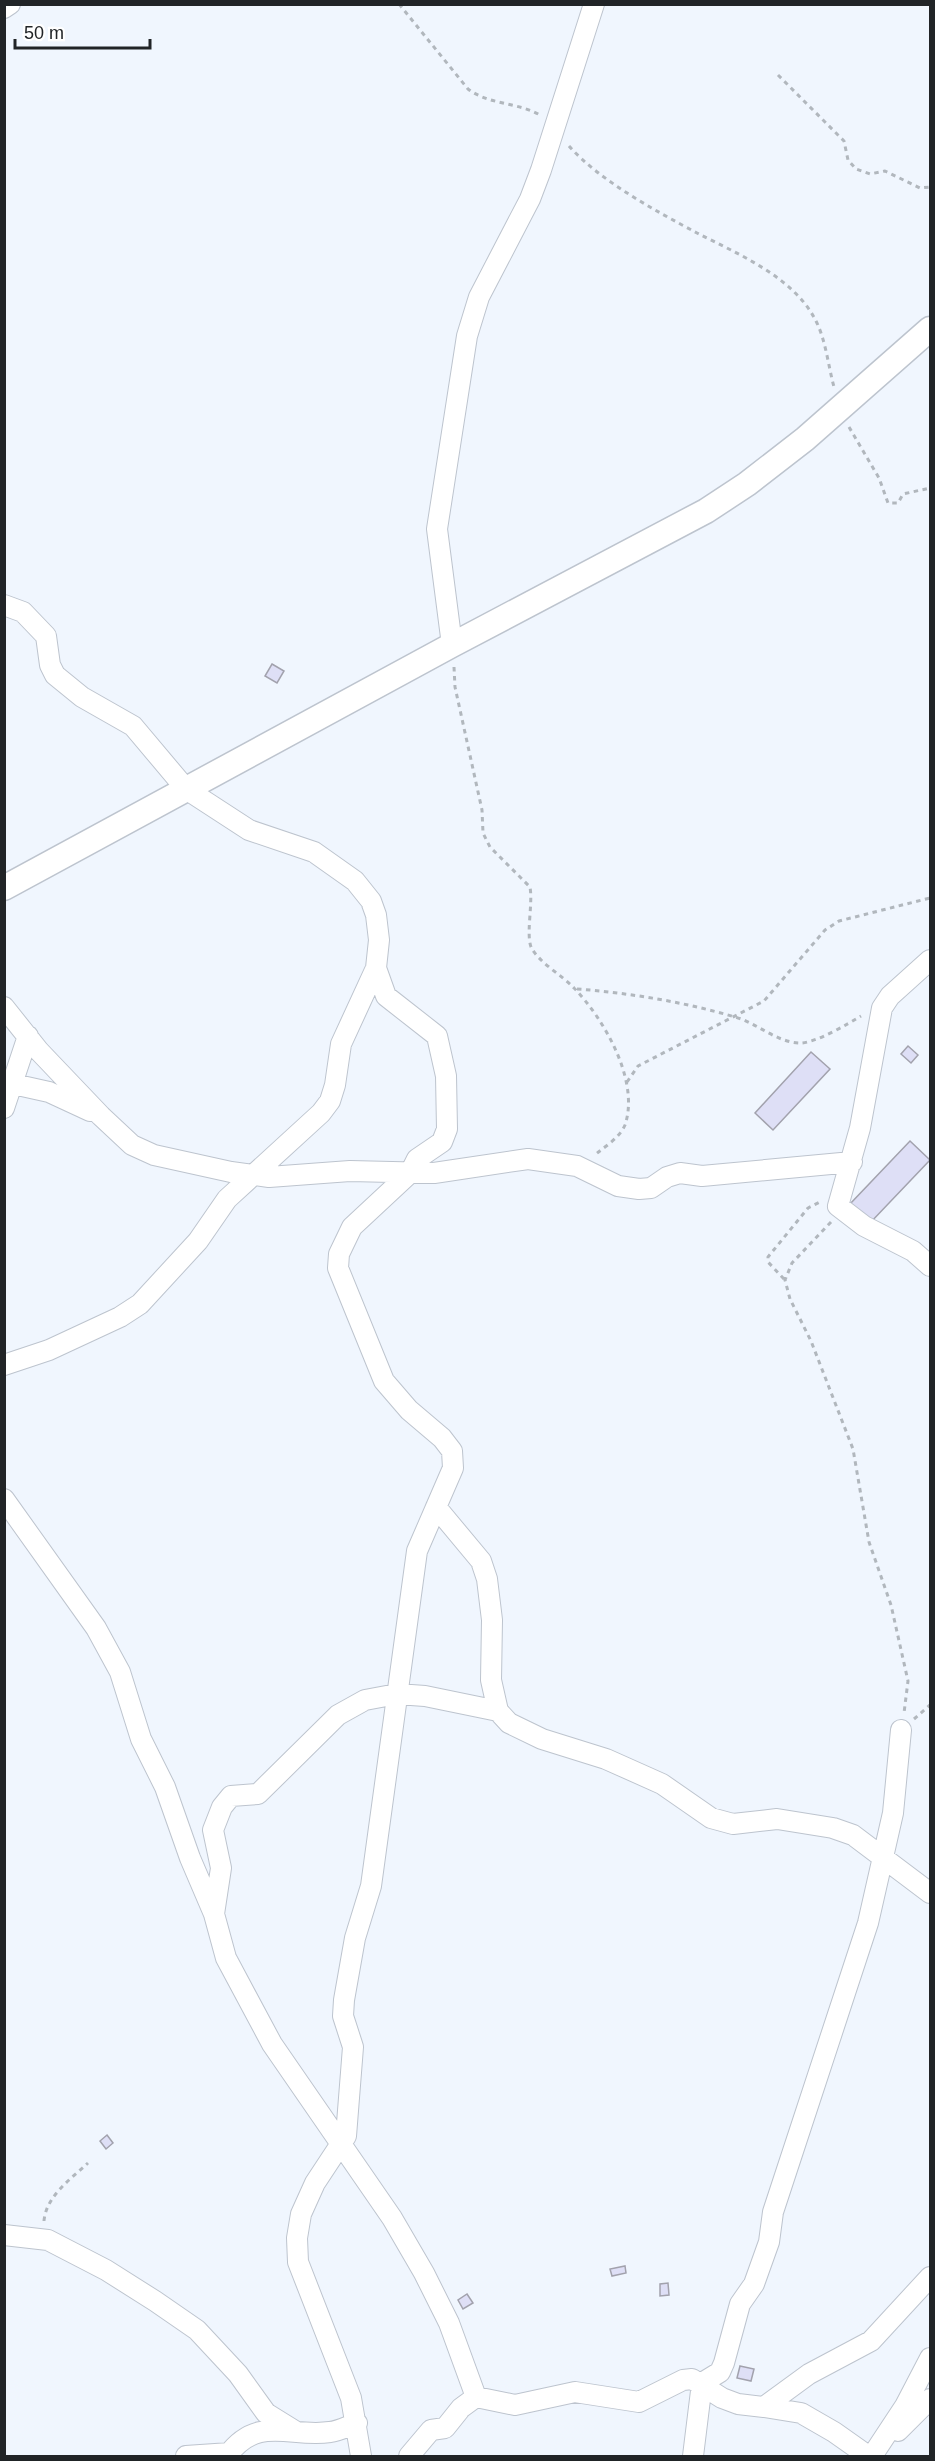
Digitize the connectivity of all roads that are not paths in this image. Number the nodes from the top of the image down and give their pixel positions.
1 (10, 4) edge
2 (594, 4) edge
3 (4, 8) edge
4 (930, 329) edge
5 (4, 605) edge
6 (452, 645) junction
7 (186, 789) junction
8 (4, 888) edge
9 (930, 960) edge
10 (376, 968) junction
11 (4, 1007) edge
12 (28, 1036) junction
13 (8, 1082) edge
14 (5, 1107) edge
15 (101, 1116) junction
16 (852, 1162) junction
17 (410, 1173) junction
18 (252, 1175) junction
19 (930, 1266) edge
20 (4, 1365) edge
21 (4, 1499) edge
22 (436, 1507) junction
23 (397, 1694) junction
24 (498, 1711) junction
25 (901, 1730) road end
26 (883, 1858) junction
27 (930, 1893) edge
28 (214, 1914) junction
29 (341, 2146) junction
30 (4, 2235) edge
31 (930, 2277) edge
32 (930, 2358) edge
33 (702, 2383) junction
34 (476, 2397) junction
35 (930, 2399) edge
36 (764, 2407) junction
37 (357, 2423) junction
38 (295, 2431) junction
39 (228, 2455) edge
40 (186, 2457) edge
41 (361, 2457) edge
42 (409, 2457) edge
43 (693, 2457) edge
44 (871, 2457) edge

1 - 3 street
2 - 6 street
4 - 6 street
5 - 7 street
6 - 7 street
7 - 8 street
7 - 10 street
9 - 16 street
10 - 17 street
10 - 18 street
11 - 12 street
12 - 13 street
12 - 15 street
13 - 14 street
13 - 15 street
15 - 18 street
16 - 17 street
16 - 19 street
17 - 18 street
17 - 22 street
18 - 20 street
21 - 28 street
22 - 23 street
22 - 24 street
23 - 24 street
23 - 28 street
23 - 29 street
24 - 26 street
25 - 26 street
26 - 27 street
26 - 33 street
28 - 29 street
29 - 34 street
29 - 37 street
30 - 38 street
31 - 36 street
32 - 44 street
33 - 34 street
33 - 36 street
33 - 43 street
34 - 42 street
35 - 44 street
36 - 44 street
37 - 38 street
37 - 41 street
38 - 39 street
39 - 40 street

